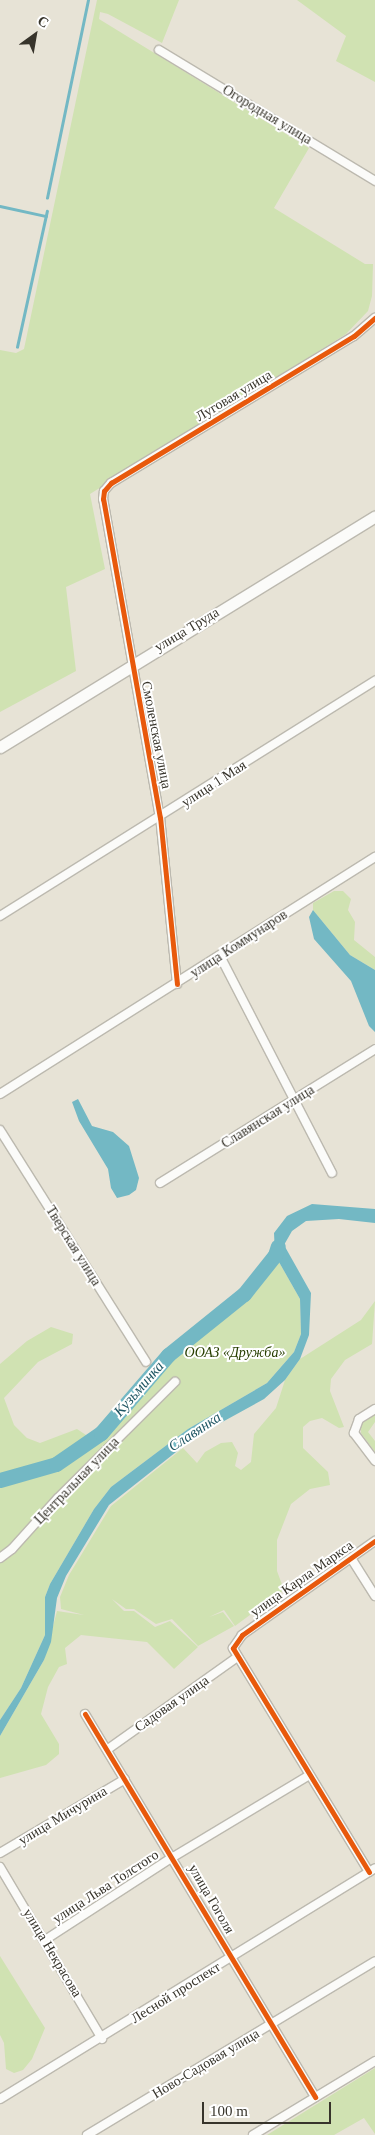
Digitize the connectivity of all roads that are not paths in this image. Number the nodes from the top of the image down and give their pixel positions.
1 (158, 50) dead end
2 (375, 181) edge
3 (375, 318) edge
4 (104, 491) joint
5 (375, 516) edge
6 (132, 664) junction
7 (375, 681) edge
8 (0, 747) edge
9 (160, 818) junction
10 (375, 858) edge
11 (0, 916) edge
12 (220, 956) junction
13 (177, 984) junction
14 (375, 1049) edge
15 (0, 1094) edge
16 (294, 1101) junction
17 (0, 1130) edge
18 (332, 1173) dead end
19 (160, 1183) dead end
20 (146, 1362) dead end
21 (175, 1382) dead end
22 (375, 1409) edge
23 (375, 1461) edge
24 (375, 1541) edge
25 (0, 1558) edge
26 (351, 1558) junction
27 (375, 1596) edge
28 (236, 1658) junction
29 (85, 1714) dead end
30 (108, 1749) junction
31 (308, 1776) junction
32 (125, 1778) junction
33 (0, 1853) edge
34 (174, 1856) junction
35 (0, 1867) edge
36 (372, 1870) edge
37 (45, 1940) junction
38 (232, 1958) junction
39 (375, 1961) edge
40 (274, 2024) junction
41 (102, 2039) junction
42 (375, 2061) edge
43 (315, 2097) junction
44 (0, 2099) edge
45 (87, 2135) edge
46 (253, 2135) edge

1 - 2 street, Огородная улица
3 - 4 street, Луговая улица
4 - 6 street, Смоленская улица
5 - 6 street, улица Труда
6 - 8 street, улица Труда
6 - 9 street, Смоленская улица
7 - 9 street, улица 1 Мая
9 - 11 street, улица 1 Мая
9 - 13 street, Смоленская улица
10 - 12 street, улица Коммунаров
12 - 13 street, улица Коммунаров
12 - 16 street
13 - 15 street, улица Коммунаров
14 - 16 street, Славянская улица
16 - 18 street
16 - 19 street, Славянская улица
17 - 20 street, Тверская улица
21 - 25 street, Центральная улица
22 - 23 street
24 - 26 street, улица Карла Маркса
26 - 27 street
26 - 28 street, улица Карла Маркса
28 - 30 street, Садовая улица
28 - 31 street
29 - 30 street, улица Гоголя
30 - 32 street, улица Гоголя
31 - 34 street, улица Льва Толстого
31 - 36 street
32 - 33 street, улица Мичурина
32 - 34 street, улица Гоголя
34 - 37 street, улица Льва Толстого
34 - 38 street, улица Гоголя
35 - 37 street, улица Некрасова
36 - 38 street, Лесной проспект
37 - 41 street, улица Некрасова
38 - 40 street, улица Гоголя
38 - 41 street, Лесной проспект
39 - 40 street, Ново-Садовая улица
40 - 43 street, улица Гоголя
40 - 45 street, Ново-Садовая улица
41 - 44 street, Лесной проспект
42 - 43 street
43 - 46 street

